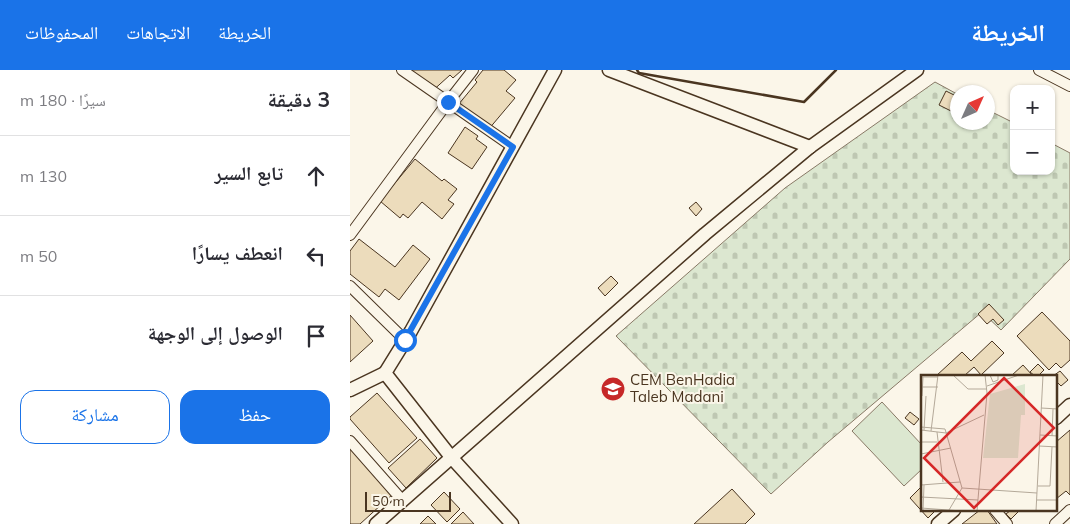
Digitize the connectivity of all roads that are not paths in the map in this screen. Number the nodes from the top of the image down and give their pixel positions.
1 (402, 70) edge
2 (473, 70) edge
3 (555, 70) edge
4 (609, 70) edge
5 (917, 70) edge
6 (1039, 70) edge
7 (1070, 86) edge
8 (448, 102) junction
9 (513, 147) junction
10 (810, 148) junction
11 (350, 235) edge
12 (350, 286) edge
13 (405, 340) junction
14 (386, 373) junction
15 (350, 390) edge
16 (1070, 405) edge
17 (1058, 416) edge
18 (350, 441) edge
19 (451, 457) junction
20 (402, 500) junction
21 (1070, 510) edge
22 (952, 512) edge
23 (997, 512) edge
24 (376, 524) edge
25 (512, 524) edge
26 (938, 524) edge
27 (1007, 524) edge
28 (1055, 524) edge

1 - 8 street
2 - 8 street
3 - 9 street
4 - 10 street
5 - 10 street
6 - 7 street
8 - 9 street
8 - 11 street
9 - 13 street
10 - 19 street
12 - 13 street
13 - 14 street
14 - 15 street
14 - 19 street
16 - 17 street
18 - 20 street
19 - 20 street
19 - 25 street
20 - 24 street
21 - 28 street
22 - 26 street
23 - 27 street

